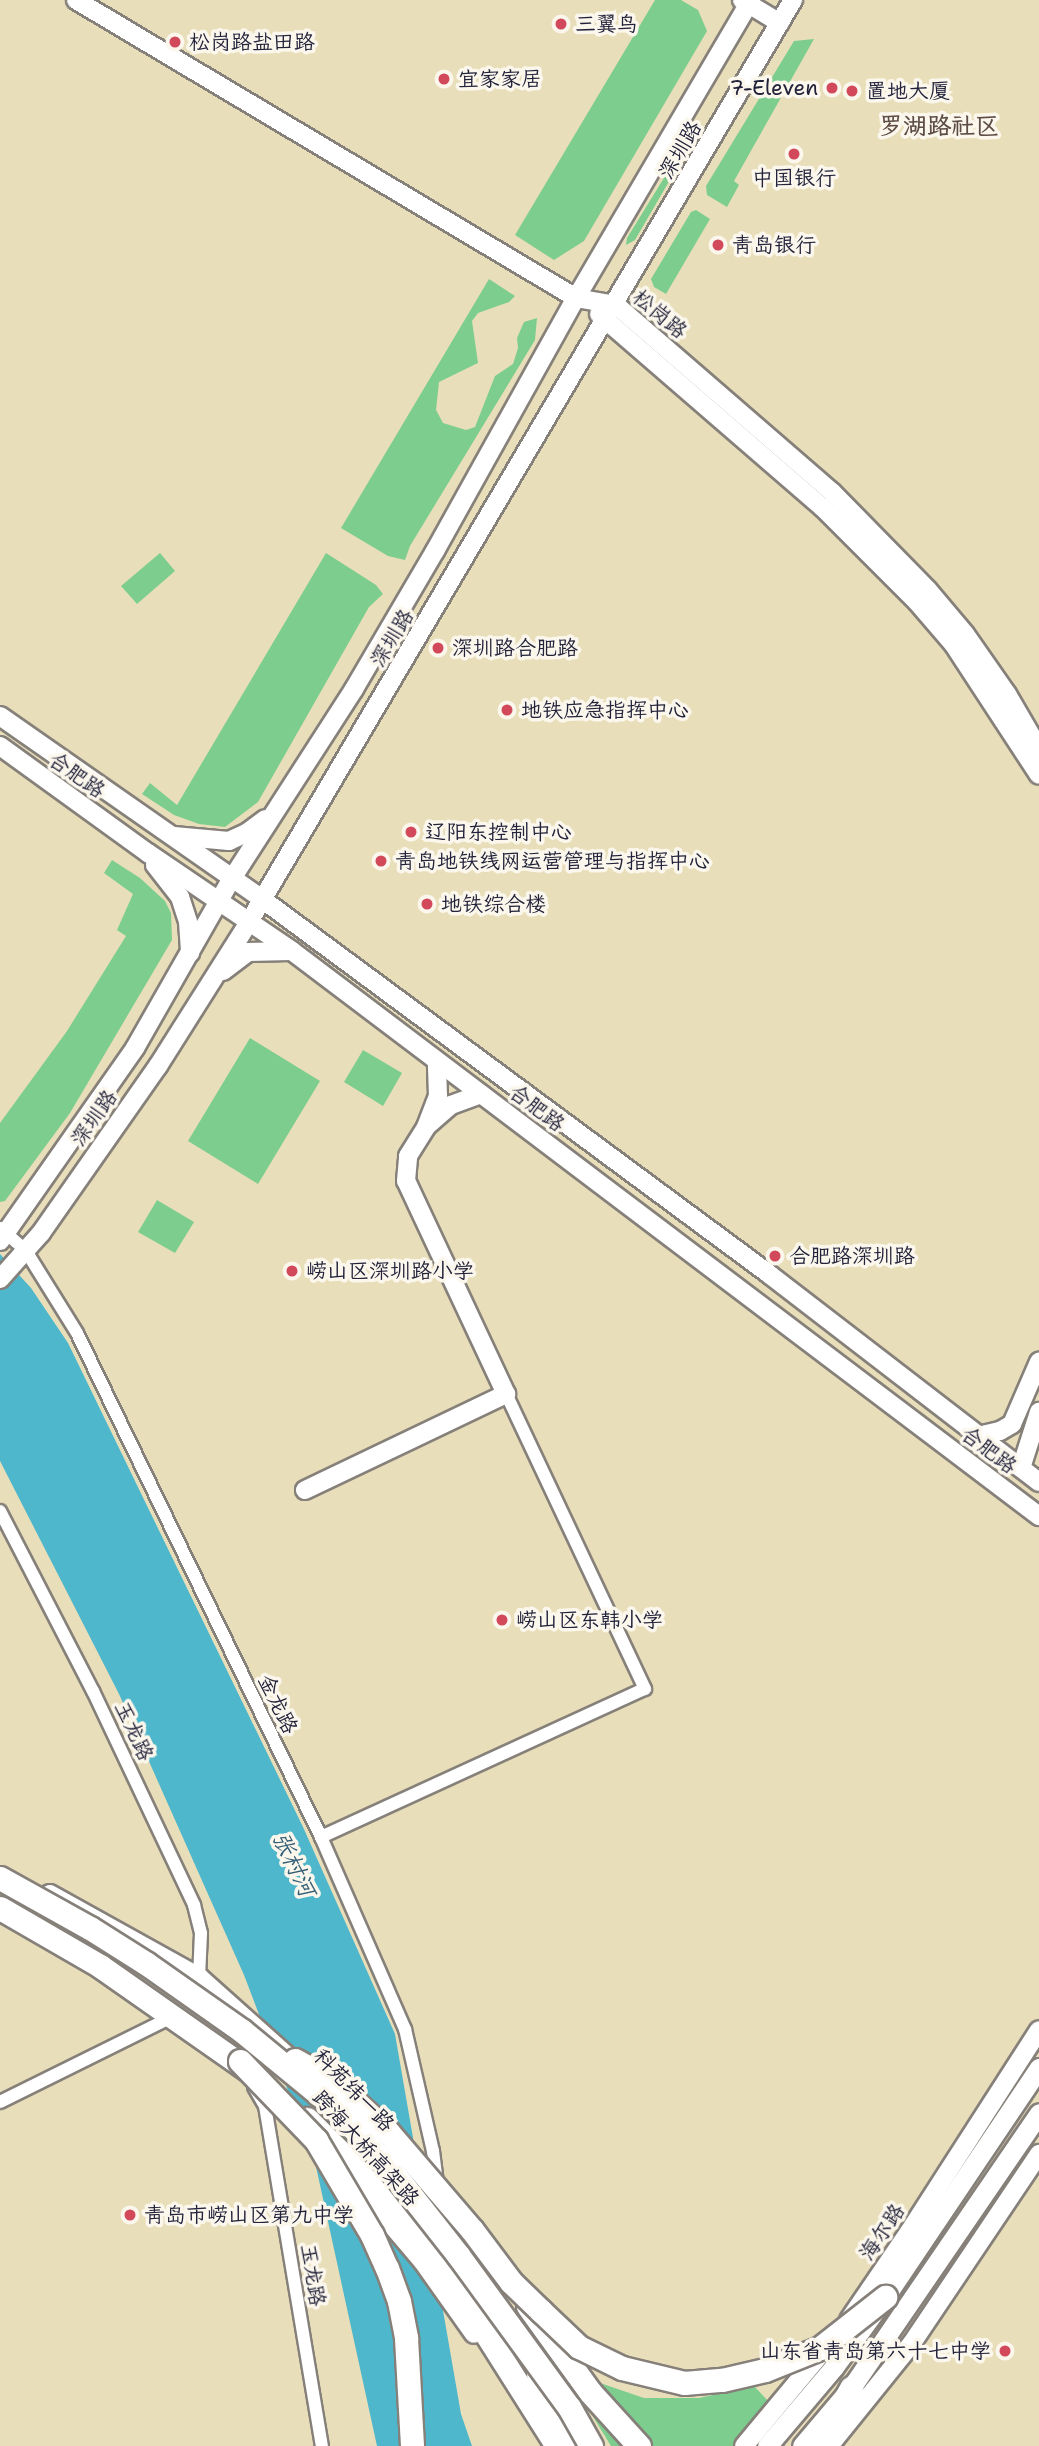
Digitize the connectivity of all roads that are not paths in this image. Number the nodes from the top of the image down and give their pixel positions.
1 (76, 0) edge
2 (793, 0) edge
3 (747, 1) edge
4 (780, 23) junction
5 (576, 298) junction
6 (612, 312) junction
7 (0, 716) edge
8 (0, 746) edge
9 (1039, 749) edge
10 (1039, 775) edge
11 (274, 812) junction
12 (171, 836) junction
13 (148, 853) junction
14 (232, 880) junction
15 (262, 898) junction
16 (219, 902) junction
17 (249, 922) junction
18 (292, 951) junction
19 (190, 954) junction
20 (203, 991) junction
21 (437, 1061) junction
22 (481, 1094) junction
23 (426, 1127) junction
24 (2, 1234) edge
25 (22, 1257) junction
26 (0, 1279) edge
27 (1039, 1362) edge
28 (506, 1394) junction
29 (1039, 1412) edge
30 (978, 1436) junction
31 (1021, 1468) junction
32 (1039, 1482) edge
33 (305, 1490) dead end
34 (0, 1511) edge
35 (1039, 1516) edge
36 (321, 1837) junction
37 (0, 1867) edge
38 (0, 1878) edge
39 (0, 1908) edge
40 (0, 1916) edge
41 (199, 1977) junction
42 (168, 2019) junction
43 (241, 2030) junction
44 (1039, 2030) edge
45 (243, 2067) junction
46 (1039, 2068) edge
47 (0, 2102) edge
48 (1039, 2113) edge
49 (1039, 2154) edge
50 (443, 2230) junction
51 (512, 2282) junction
52 (886, 2297) junction
53 (851, 2388) junction
54 (322, 2446) edge
55 (412, 2446) edge
56 (545, 2446) edge
57 (557, 2446) edge
58 (576, 2446) edge
59 (591, 2446) edge
60 (639, 2446) edge
61 (744, 2446) edge
62 (767, 2446) edge
63 (802, 2446) edge
64 (820, 2446) edge
65 (829, 2446) edge

1 - 5 main road, 松岗路
2 - 4 main road, 深圳路
3 - 4 main road
3 - 5 main road, 深圳路
4 - 6 main road, 深圳路
5 - 6 main road, 松岗路
5 - 11 main road, 深圳路
6 - 9 main road, 松岗路
6 - 10 main road, 松岗路
6 - 15 main road, 深圳路
7 - 12 main road, 合肥路
8 - 13 main road, 合肥路
11 - 12 main road
11 - 14 main road, 深圳路
12 - 14 main road, 合肥路
13 - 16 main road, 合肥路
13 - 19 main road
14 - 15 main road, 合肥路
14 - 16 main road, 深圳路
15 - 17 main road, 深圳路
15 - 30 main road, 合肥路
16 - 17 main road, 合肥路
16 - 19 main road, 深圳路
17 - 18 main road, 合肥路
17 - 20 main road, 深圳路
18 - 20 main road
18 - 21 main road, 合肥路
19 - 24 main road, 深圳路
20 - 25 main road, 深圳路
21 - 22 main road, 合肥路
21 - 23 main road
22 - 23 main road
22 - 35 main road, 合肥路
23 - 28 main road
24 - 25 street, 金龙路
25 - 26 main road, 深圳路
25 - 36 street, 金龙路
27 - 30 main road
28 - 33 main road
28 - 36 street
29 - 31 main road
30 - 31 main road, 合肥路
31 - 32 main road, 合肥路
34 - 41 street, 玉龙路
36 - 50 street, 金龙路
37 - 41 main road, 科苑纬一路
38 - 43 highway, 跨海大桥高架路, bridge
39 - 45 highway
40 - 42 main road
41 - 50 main road, 科苑纬一路, bridge
42 - 45 main road
42 - 47 street
43 - 51 highway, bridge
43 - 59 highway, 跨海大桥高架路, bridge
44 - 61 main road, 海尔路
45 - 54 street, 玉龙路
45 - 55 highway, bridge
45 - 56 main road, bridge
45 - 57 highway, 跨海大桥高架路, bridge
46 - 52 main road, 海尔路
48 - 53 main road
49 - 65 main road
50 - 58 main road, 科苑纬一路
51 - 52 highway, bridge
51 - 60 highway, bridge
52 - 62 main road, 海尔路, bridge
53 - 63 main road
53 - 64 highway

